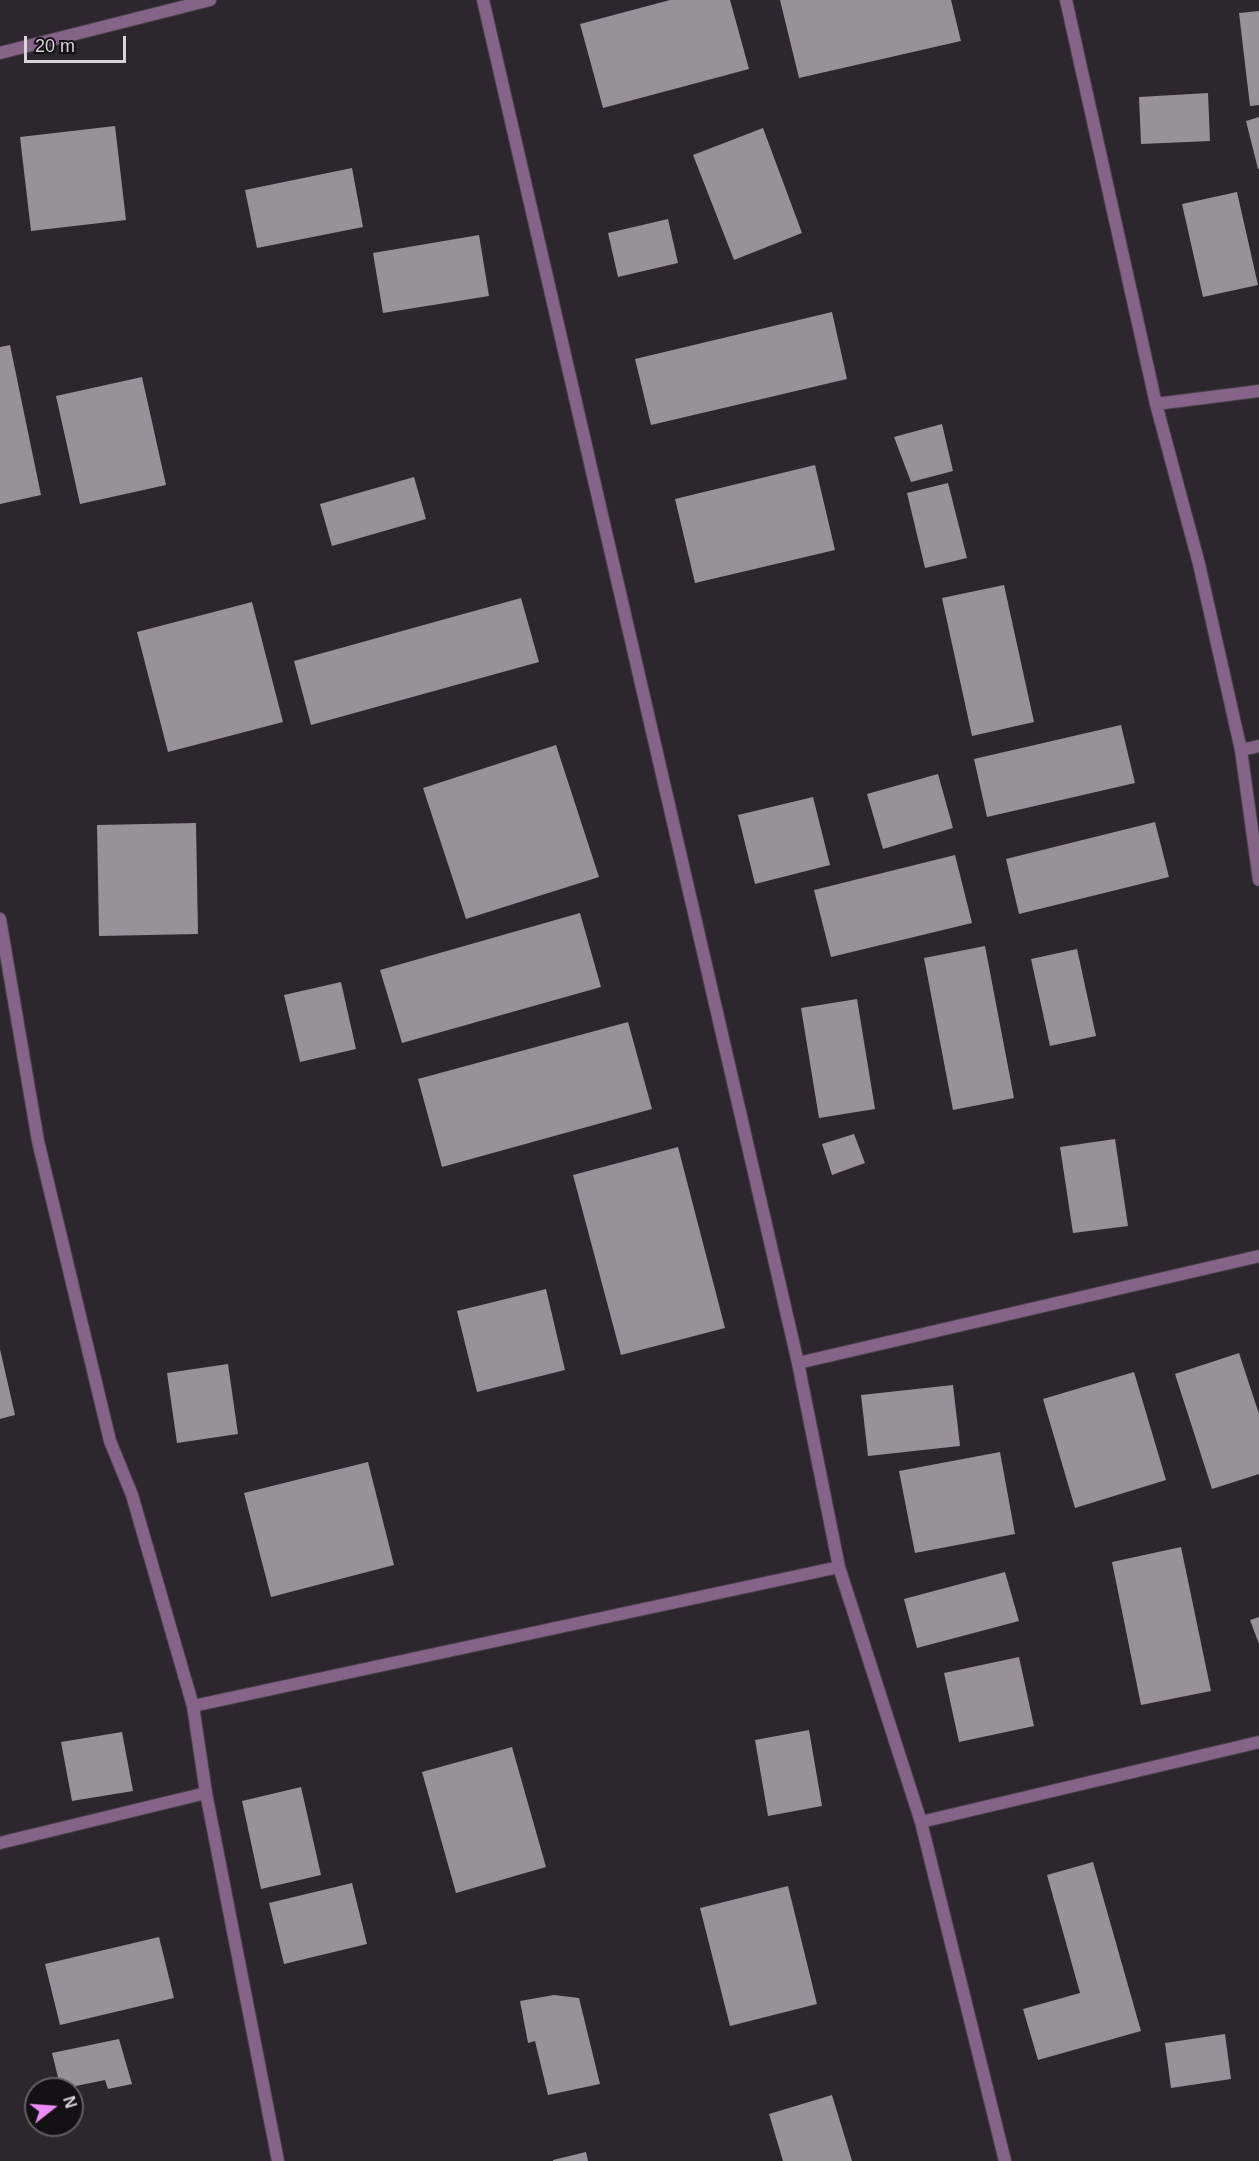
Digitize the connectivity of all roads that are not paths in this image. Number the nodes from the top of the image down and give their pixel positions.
1 (210, 0) edge
2 (483, 0) edge
3 (1066, 0) edge
4 (0, 53) edge
5 (1259, 390) edge
6 (1156, 404) junction
7 (1259, 746) edge
8 (1241, 750) junction
9 (1259, 879) edge
10 (0, 919) edge
11 (1259, 1256) edge
12 (798, 1363) junction
13 (839, 1567) junction
14 (193, 1706) junction
15 (1259, 1742) edge
16 (206, 1793) junction
17 (921, 1822) junction
18 (0, 1843) edge
19 (278, 2161) edge
20 (1005, 2161) edge

1 - 4 street
2 - 12 street
3 - 6 street
5 - 6 street
6 - 8 street
7 - 8 street
8 - 9 street
10 - 14 street
11 - 12 street
12 - 13 street
13 - 14 street
13 - 17 street
14 - 16 street
15 - 17 street
16 - 18 street
16 - 19 street
17 - 20 street

